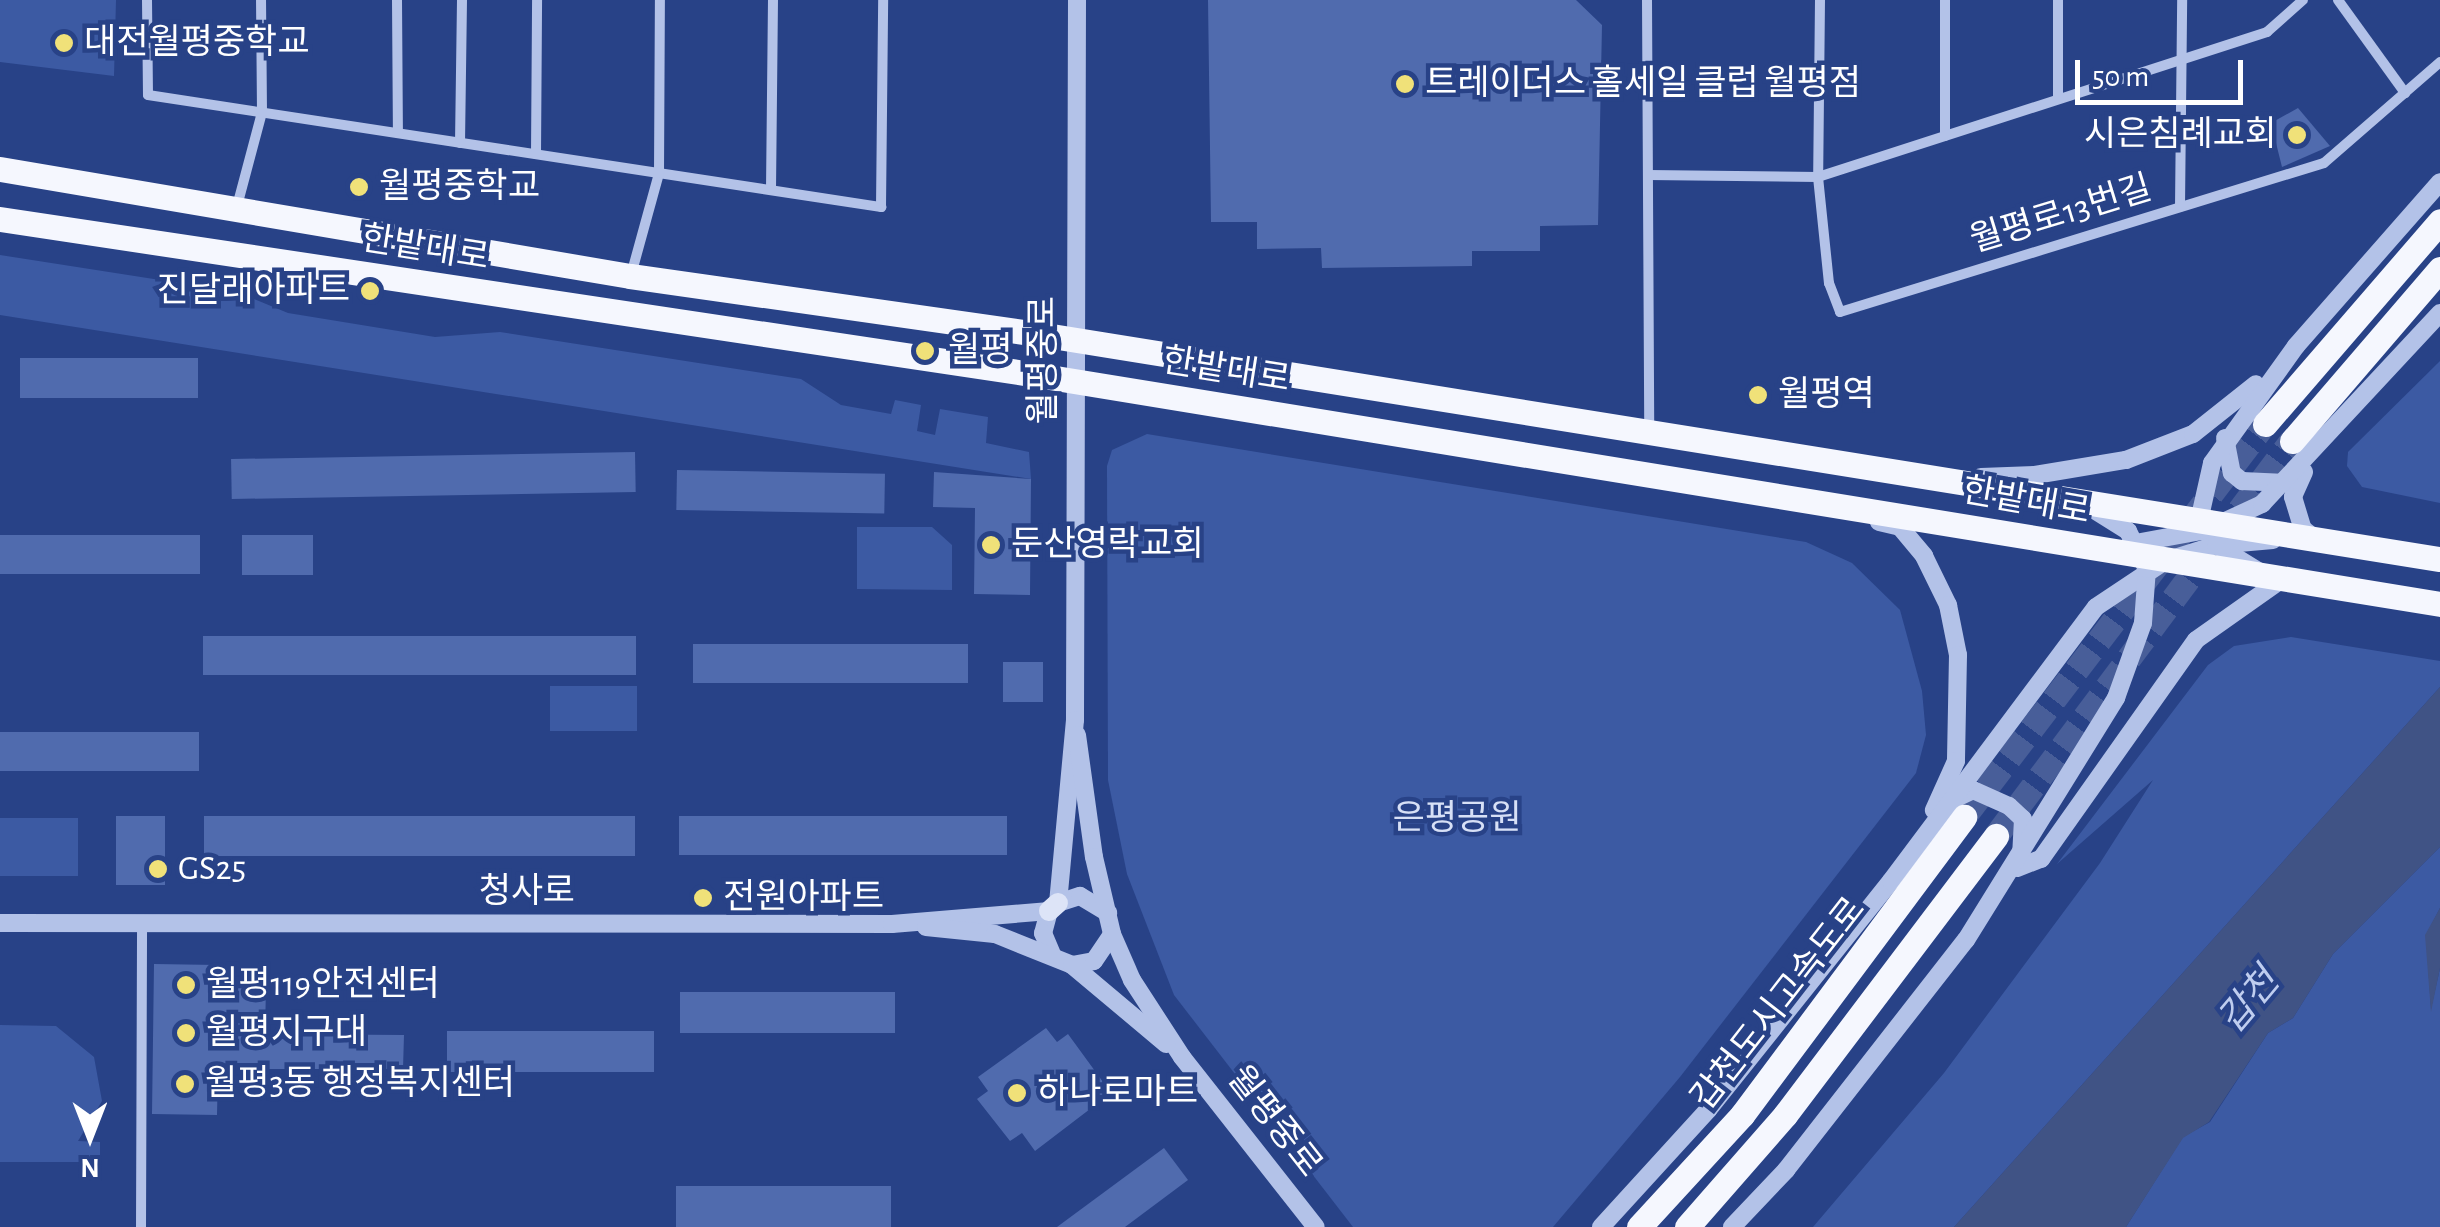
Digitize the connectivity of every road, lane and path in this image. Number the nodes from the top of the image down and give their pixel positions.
1 (147, 0) edge
2 (260, 0) edge
3 (397, 0) edge
4 (462, 0) edge
5 (536, 0) edge
6 (660, 0) edge
7 (773, 0) edge
8 (884, 0) edge
9 (1077, 0) edge
10 (1647, 0) edge
11 (1820, 0) edge
12 (1945, 0) edge
13 (2058, 0) edge
14 (2182, 0) edge
15 (2303, 0) edge
16 (2338, 0) edge
17 (2182, 57) junction
18 (2440, 62) edge
19 (2405, 93) junction
20 (2058, 98) junction
21 (262, 112) junction
22 (398, 133) junction
23 (1946, 136) junction
24 (460, 143) junction
25 (536, 154) junction
26 (0, 169) edge
27 (659, 173) junction
28 (1648, 175) junction
29 (1818, 177) junction
30 (2440, 182) edge
31 (771, 190) junction
32 (2180, 206) junction
33 (235, 212) junction
34 (0, 219) edge
35 (2440, 221) edge
36 (2440, 269) edge
37 (630, 276) junction
38 (2440, 313) edge
39 (1076, 339) junction
40 (2296, 346) junction
41 (1075, 381) junction
42 (2265, 424) tunnel mouth
43 (1649, 431) junction
44 (2225, 437) junction
45 (2304, 446) junction
46 (1926, 478) junction
47 (2286, 483) junction
48 (2064, 500) junction
49 (1806, 501) junction
50 (2213, 530) junction
51 (2316, 538) junction
52 (2149, 558) junction
53 (2440, 559) edge
54 (2280, 577) junction
55 (2440, 604) edge
56 (1074, 720) junction
57 (1957, 809) junction
58 (1996, 836) tunnel mouth
59 (1919, 843) junction
60 (2016, 868) junction
61 (1054, 907) junction
62 (1108, 913) junction
63 (0, 922) edge
64 (142, 923) junction
65 (911, 924) junction
66 (1112, 934) junction
67 (1052, 954) junction
68 (1072, 965) junction
69 (1182, 1058) junction
70 (141, 1227) edge
71 (1316, 1227) edge
72 (1602, 1227) edge
73 (1640, 1227) edge
74 (1686, 1227) edge
75 (1732, 1227) edge

1 - 21 street
2 - 21 street
3 - 22 street
4 - 24 street
5 - 25 street
6 - 27 street
7 - 31 street
8 - 31 street
9 - 39 street, 월평중로
10 - 28 street
11 - 29 street
12 - 23 street
13 - 20 street
14 - 17 street
15 - 17 street
16 - 19 street
17 - 20 street
17 - 32 street
18 - 19 street, 월평로13번길
19 - 32 street, 월평로13번길
20 - 23 street
21 - 22 street
21 - 33 street
22 - 24 street
23 - 29 street
24 - 25 street
25 - 27 street
26 - 33 main road, 한밭대로
27 - 31 street
27 - 37 street
28 - 29 street
28 - 43 street
29 - 32 street, 월평로13번길
30 - 40 street
33 - 37 main road, 한밭대로
34 - 41 main road, 한밭대로
35 - 42 main road
36 - 45 main road
37 - 39 main road, 한밭대로
38 - 45 street
39 - 41 street, 월평중로
39 - 43 main road, 한밭대로
40 - 44 street
40 - 46 street
41 - 49 main road, 한밭대로
41 - 56 street, 월평중로
43 - 46 main road, 한밭대로
44 - 47 street
44 - 50 street
45 - 47 street
45 - 51 street
46 - 48 main road, 한밭대로
47 - 50 street
48 - 50 main road, 한밭대로
48 - 52 street
49 - 52 main road, 한밭대로
49 - 59 street
50 - 51 main road, 한밭대로
50 - 52 street
50 - 52 street
50 - 54 street
51 - 53 main road, 한밭대로
52 - 54 main road, 한밭대로
52 - 57 street
52 - 60 street
54 - 55 main road, 한밭대로
54 - 60 street
56 - 61 street
56 - 62 street
57 - 59 street
57 - 60 street
57 - 73 main road, 갑천도시고속도로
58 - 74 main road, 갑천도시고속도로
59 - 72 street
60 - 75 street
61 - 62 street
61 - 65 street
61 - 67 street
62 - 66 street
63 - 64 street, 청사로
64 - 65 street, 청사로
64 - 70 street
65 - 67 street
66 - 68 street
66 - 69 street
67 - 68 street
68 - 69 street
69 - 71 street, 월평중로

